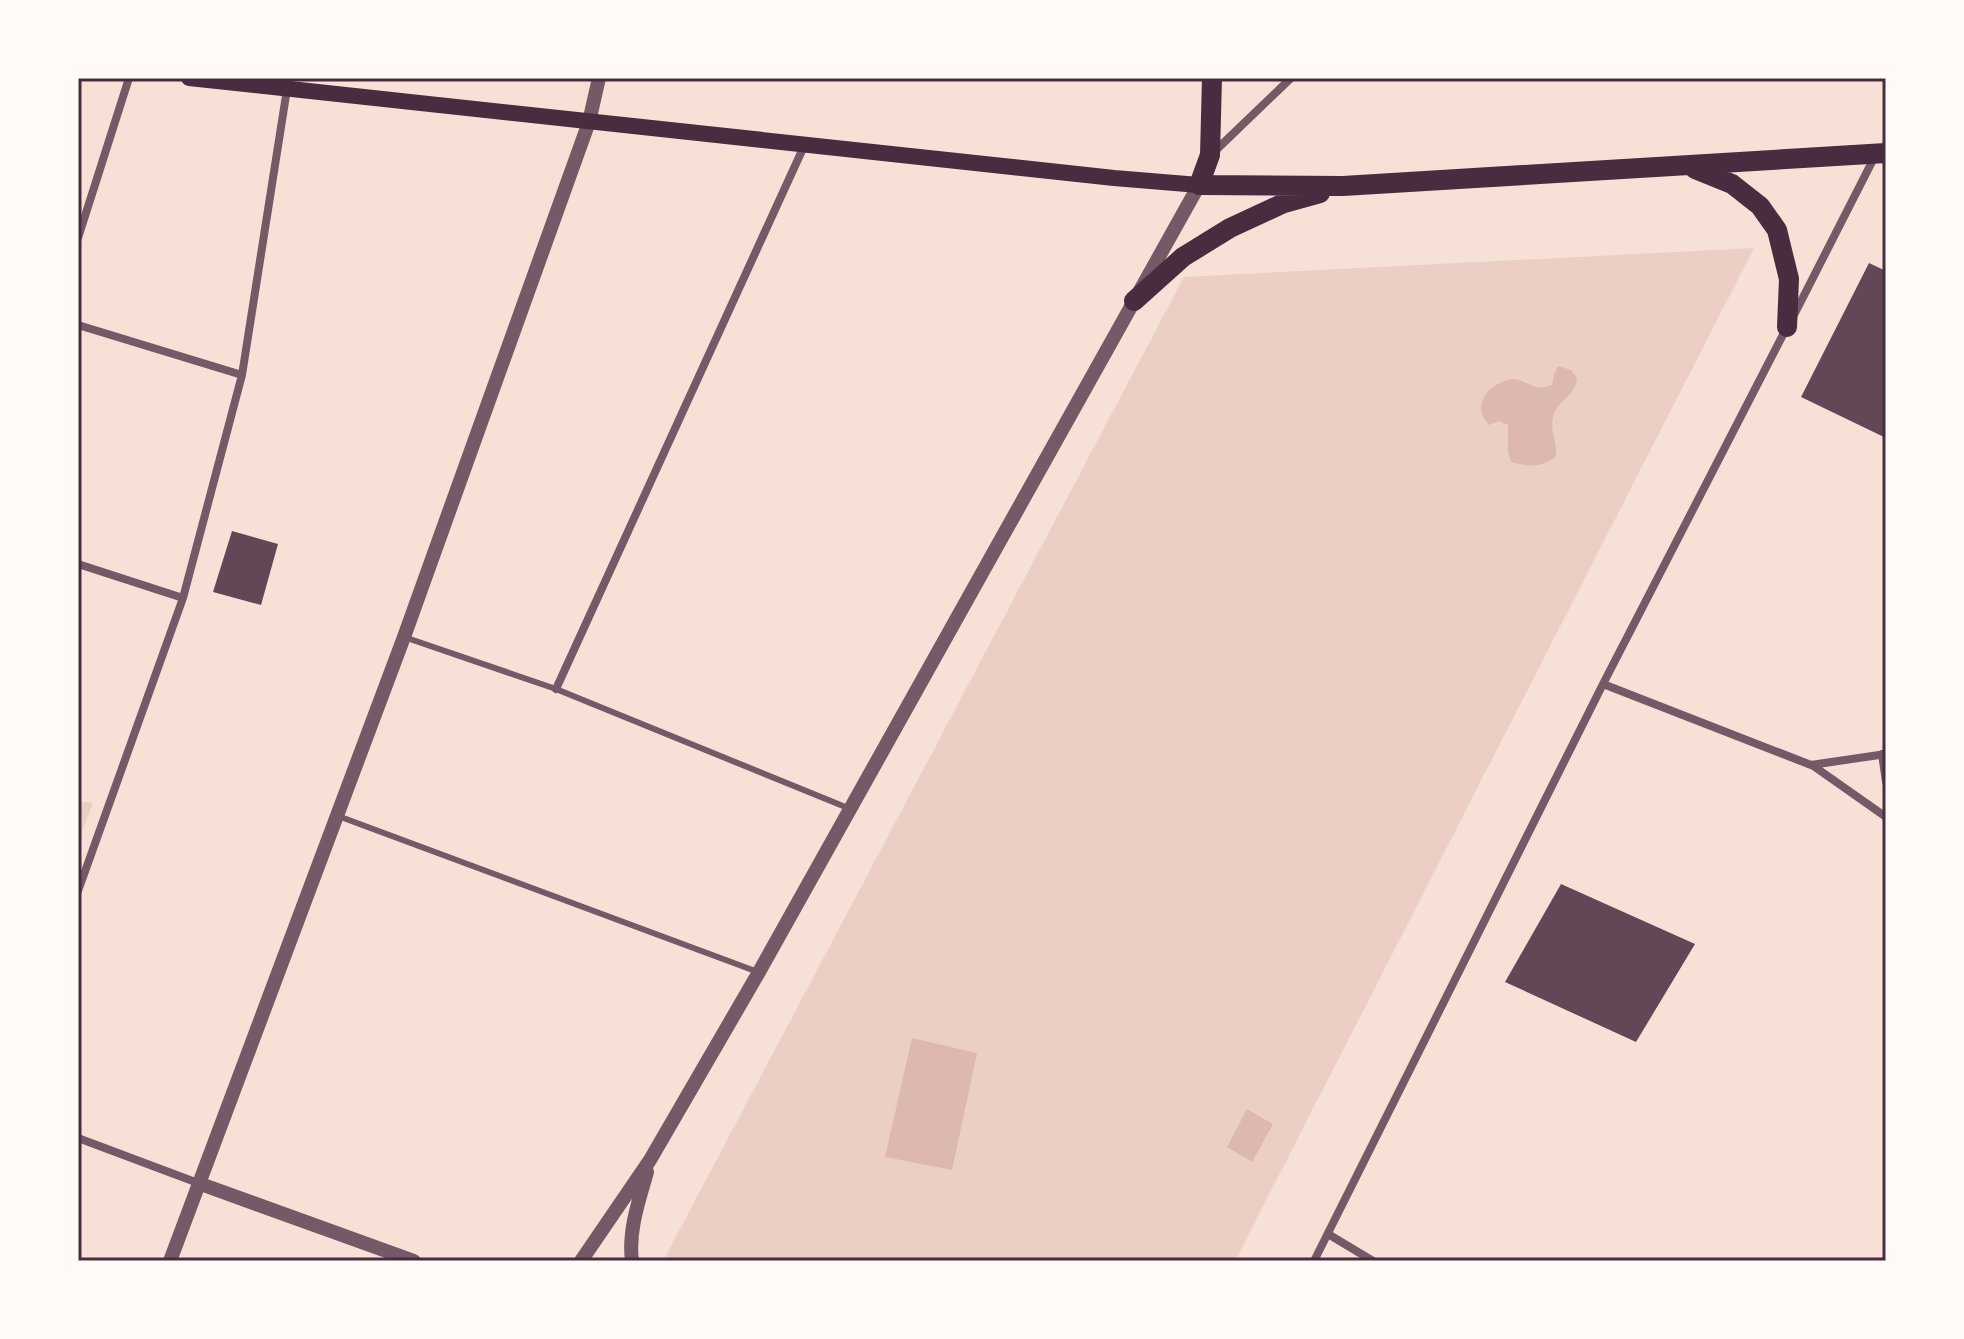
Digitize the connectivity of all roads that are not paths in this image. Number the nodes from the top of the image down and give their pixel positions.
1 (129, 78) edge
2 (189, 78) edge
3 (599, 78) edge
4 (1212, 78) edge
5 (1291, 78) edge
6 (257, 82) edge
7 (287, 89) junction
8 (589, 122) junction
9 (805, 144) junction
10 (1881, 154) edge
11 (1210, 155) junction
12 (1688, 166) junction
13 (1199, 185) junction
14 (1343, 186) junction
15 (78, 238) edge
16 (1134, 301) junction
17 (78, 325) edge
18 (1787, 327) junction
19 (242, 375) junction
20 (78, 564) edge
21 (183, 598) junction
22 (404, 637) junction
23 (1603, 684) junction
24 (556, 689) junction
25 (1884, 754) edge
26 (1811, 765) junction
27 (1886, 782) edge
28 (849, 809) junction
29 (338, 816) junction
30 (1886, 817) edge
31 (78, 891) edge
32 (759, 972) junction
33 (78, 1138) edge
34 (650, 1160) junction
35 (198, 1183) junction
36 (1328, 1234) junction
37 (170, 1261) edge
38 (414, 1261) edge
39 (581, 1261) edge
40 (632, 1261) edge
41 (1314, 1261) edge
42 (1373, 1261) edge

1 - 15 street
2 - 6 main road
3 - 8 street
4 - 11 main road
5 - 11 street
6 - 7 main road
7 - 8 main road
7 - 19 street
8 - 9 main road
8 - 22 street
9 - 13 main road
9 - 24 street
10 - 12 main road
10 - 18 street
11 - 13 main road
12 - 14 main road
12 - 18 main road
13 - 14 main road
13 - 16 street
14 - 16 main road
16 - 28 street
17 - 19 street
18 - 23 street
19 - 21 street
20 - 21 street
21 - 31 street
22 - 24 lane
22 - 29 street
23 - 26 street
23 - 36 street
24 - 28 lane
25 - 26 street
25 - 27 street
26 - 30 street
28 - 32 street
29 - 32 lane
29 - 35 street
32 - 34 street
33 - 35 street
34 - 39 street
34 - 40 street
35 - 37 street
35 - 38 street
36 - 41 street
36 - 42 street

